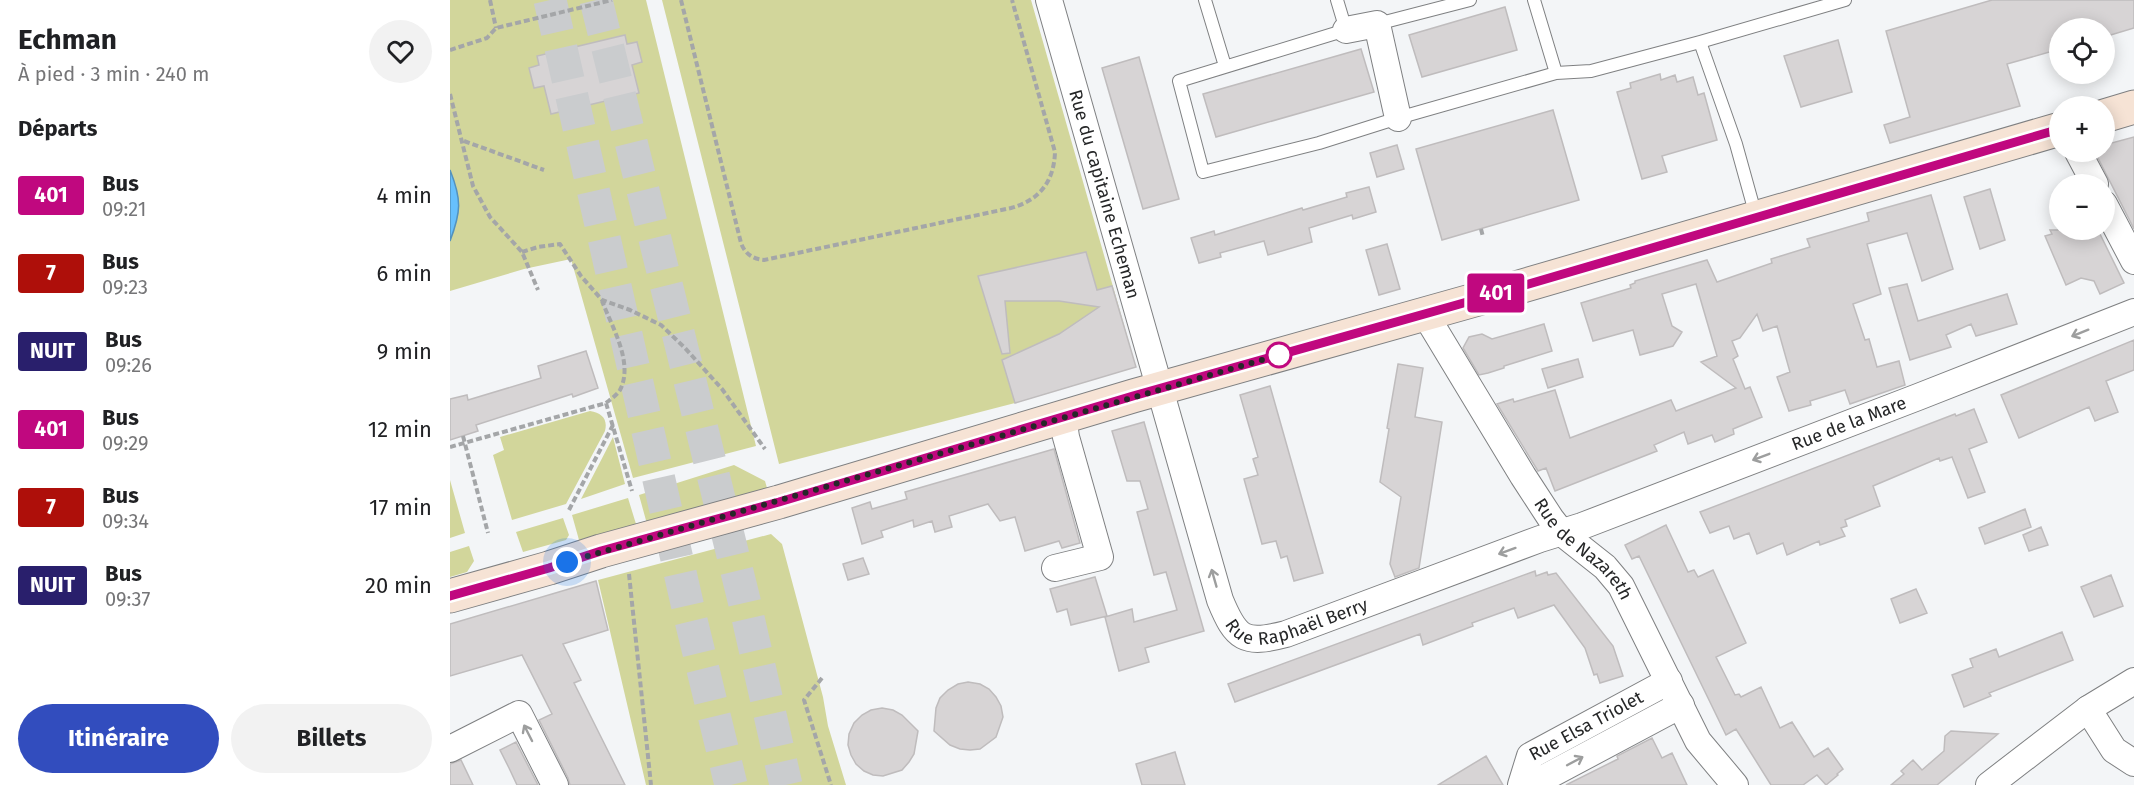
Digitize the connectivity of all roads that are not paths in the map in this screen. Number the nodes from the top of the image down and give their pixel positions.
1 (1049, 0) edge
2 (1205, 0) edge
3 (1337, 0) edge
4 (1470, 0) edge
5 (1534, 0) edge
6 (1845, 0) edge
7 (1377, 24) junction
8 (1346, 30) junction
9 (1700, 42) junction
10 (1226, 66) junction
11 (1556, 73) junction
12 (2134, 107) edge
13 (2115, 113) edge
14 (1398, 118) junction
15 (2049, 132) edge
16 (1756, 217) junction
17 (2115, 225) edge
18 (2134, 261) edge
19 (2134, 312) edge
20 (1425, 314) junction
21 (1159, 389) junction
22 (1063, 417) junction
23 (1562, 533) junction
24 (1055, 568) dead end
25 (450, 596) edge
26 (1669, 681) junction
27 (2134, 681) edge
28 (1681, 705) junction
29 (2088, 709) junction
30 (450, 749) edge
31 (2134, 763) edge
32 (555, 785) edge
33 (1521, 785) edge
34 (1735, 785) edge
35 (1989, 785) edge

1 - 21 street, Rue du capitaine Echeman
2 - 10 lane
3 - 8 lane
4 - 7 lane
5 - 11 lane
6 - 9 lane
7 - 8 street
7 - 14 street
8 - 10 lane
9 - 11 lane
9 - 16 lane
10 - 14 lane
11 - 14 lane
12 - 13 main road
15 - 16 main road
16 - 20 main road
17 - 18 street
19 -> 23 street, Rue de la Mare
20 - 21 main road
20 - 23 street, Rue de Nazareth
21 - 22 main road
23 -> 21 street, Rue Raphaël Berry
22 - 24 street
22 - 25 main road
23 - 26 street, Rue de Nazareth
26 - 28 street, Rue de Nazareth
26 - 33 street, Rue Elsa Triolet
27 - 29 street
33 -> 28 street, Rue Elsa Triolet
28 - 34 street, Rue de Nazareth
29 - 31 street
29 - 35 street
32 -> 30 street

